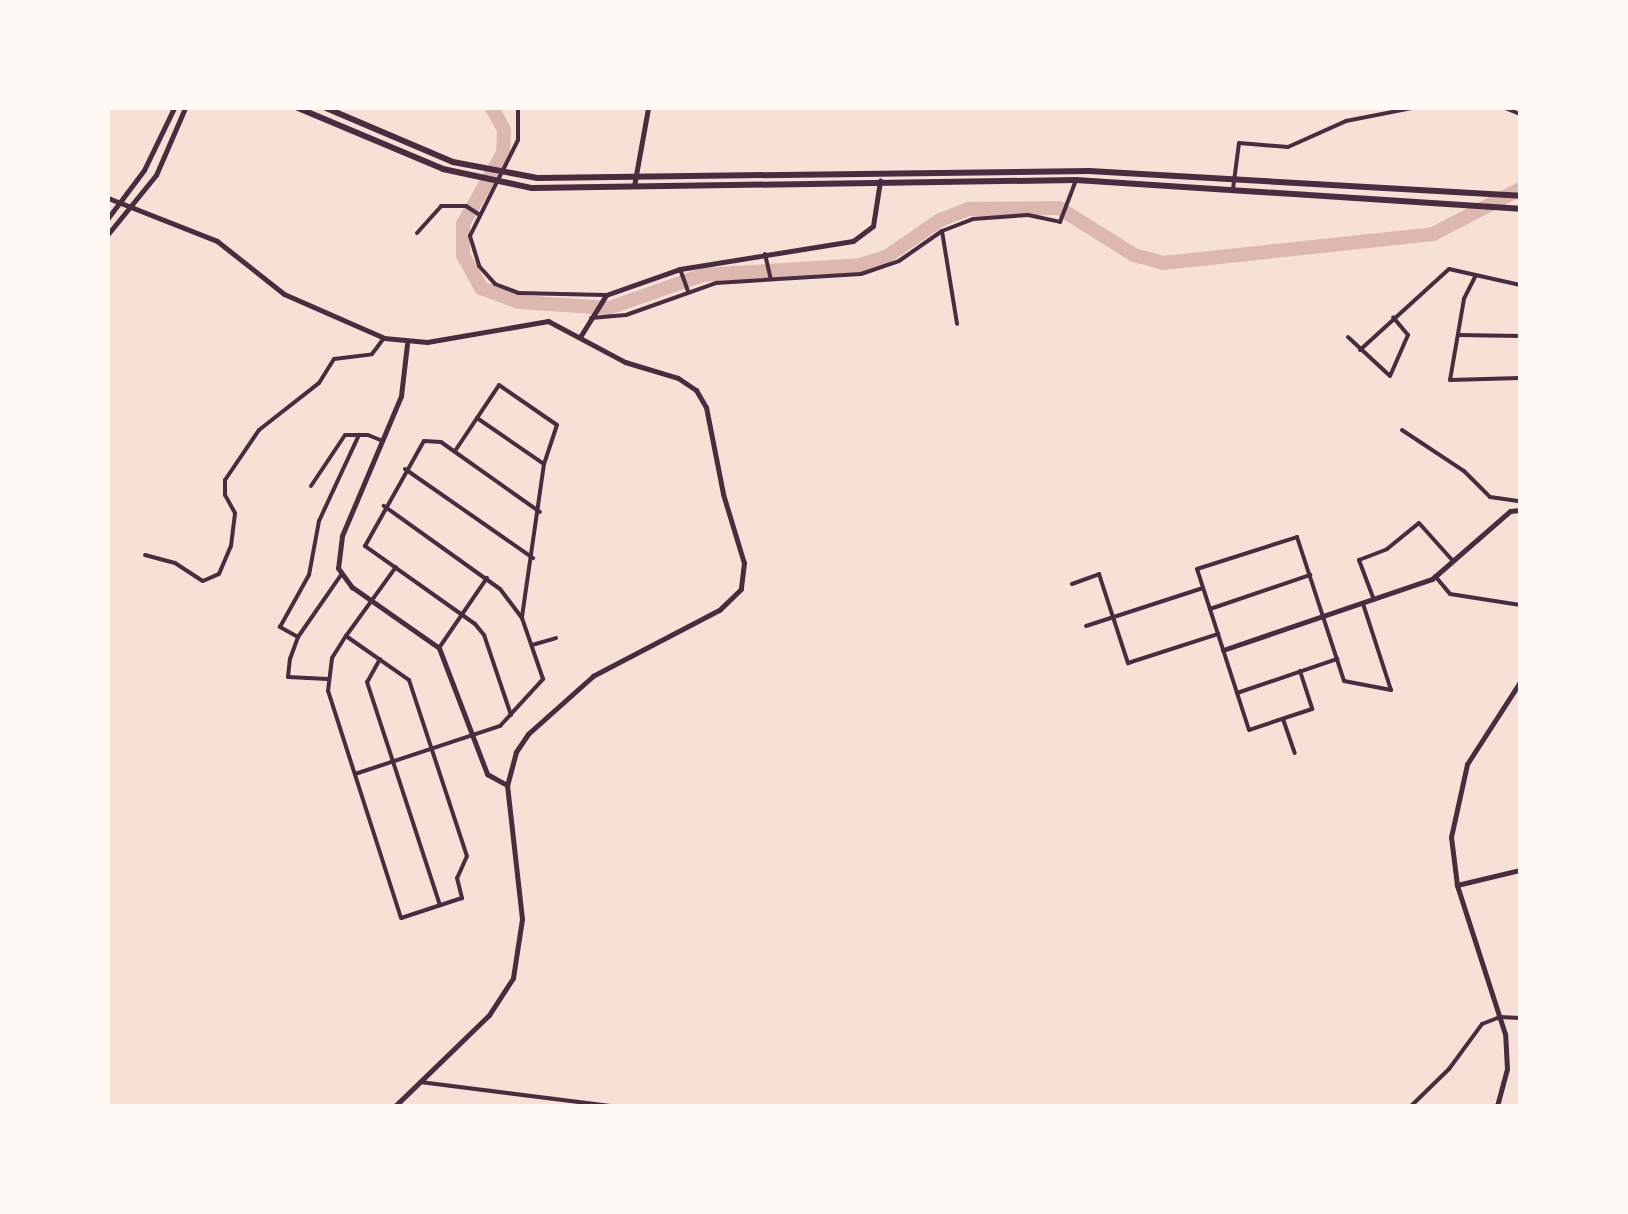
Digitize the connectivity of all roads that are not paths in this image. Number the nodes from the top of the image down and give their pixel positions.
1 (174, 108) edge
2 (185, 108) edge
3 (298, 108) edge
4 (326, 108) edge
5 (518, 108) edge
6 (648, 108) edge
7 (1412, 108) edge
8 (1465, 108) edge
9 (1503, 108) edge
10 (1520, 114) edge
11 (880, 173) junction
12 (635, 176) junction
13 (1234, 177) junction
14 (1076, 180) junction
15 (880, 183) junction
16 (634, 186) junction
17 (1233, 189) junction
18 (1520, 196) edge
19 (108, 198) edge
20 (121, 203) junction
21 (133, 207) junction
22 (1520, 209) edge
23 (479, 214) junction
24 (108, 218) edge
25 (942, 231) junction
26 (417, 233) dead end
27 (108, 234) edge
28 (765, 256) junction
29 (680, 271) junction
30 (1476, 275) junction
31 (770, 276) junction
32 (1520, 285) edge
33 (687, 290) junction
34 (603, 298) junction
35 (592, 317) junction
36 (1393, 317) junction
37 (957, 324) dead end
38 (1458, 335) junction
39 (1520, 336) edge
40 (580, 337) junction
41 (1348, 337) dead end
42 (384, 338) junction
43 (407, 343) junction
44 (1360, 350) junction
45 (1520, 378) edge
46 (477, 418) junction
47 (1402, 430) dead end
48 (359, 435) junction
49 (383, 441) junction
50 (455, 451) junction
51 (544, 464) junction
52 (405, 469) junction
53 (311, 486) dead end
54 (1520, 501) edge
55 (383, 506) junction
56 (1520, 510) edge
57 (540, 512) junction
58 (145, 555) dead end
59 (533, 558) junction
60 (1453, 561) junction
61 (396, 567) junction
62 (341, 575) junction
63 (1310, 575) junction
64 (1435, 576) junction
65 (487, 578) junction
66 (1072, 584) dead end
67 (1203, 588) junction
68 (1374, 600) junction
69 (372, 601) junction
70 (1363, 604) junction
71 (1520, 605) edge
72 (1210, 609) junction
73 (463, 613) junction
74 (1114, 617) junction
75 (1324, 617) junction
76 (522, 618) junction
77 (1086, 626) dead end
78 (1218, 634) junction
79 (346, 636) junction
80 (298, 637) junction
81 (556, 638) dead end
82 (532, 645) junction
83 (439, 648) junction
84 (1223, 650) junction
85 (380, 659) junction
86 (1337, 659) junction
87 (1300, 671) junction
88 (327, 679) junction
89 (1520, 682) edge
90 (1237, 693) junction
91 (511, 715) junction
92 (1283, 719) junction
93 (473, 736) junction
94 (432, 749) junction
95 (1295, 753) dead end
96 (393, 762) junction
97 (355, 774) junction
98 (507, 785) junction
99 (1520, 870) edge
100 (1457, 885) junction
101 (440, 906) junction
102 (1500, 1017) junction
103 (1520, 1018) edge
104 (420, 1082) junction
105 (395, 1106) edge
106 (610, 1106) edge
107 (677, 1106) edge
108 (785, 1106) edge
109 (1411, 1106) edge
110 (1497, 1106) edge

1 - 20 street
2 - 21 street
3 - 16 main road
4 - 12 main road
5 - 23 street
6 - 12 street
7 - 13 street
8 - 9 street
9 - 10 street
11 - 12 main road
11 - 13 main road
11 - 15 street
12 - 16 street
13 - 17 street
13 - 18 main road
14 - 15 main road
14 - 17 main road
14 - 25 street
15 - 16 main road
15 - 28 street
17 - 22 main road
19 - 20 street
20 - 21 street
20 - 24 street
21 - 27 street
21 - 42 street
23 - 26 street
23 - 34 street
25 - 31 street
25 - 37 street
28 - 29 street
28 - 31 street
29 - 33 street
29 - 34 street
30 - 32 street
30 - 36 street
30 - 38 street
31 - 33 street
33 - 35 street
34 - 35 street
35 - 40 street
36 - 44 street
36 - 44 street
38 - 39 street
38 - 45 street
40 - 43 street
40 - 98 street
41 - 44 street
42 - 43 street
42 - 58 street
43 - 49 street
46 - 50 street
46 - 51 street
46 - 51 street
47 - 54 street
48 - 49 street
48 - 53 street
48 - 80 street
49 - 62 street
50 - 52 street
50 - 57 street
51 - 57 street
52 - 55 street
52 - 59 street
55 - 61 street
55 - 65 street
56 - 60 street
57 - 59 street
59 - 76 street
60 - 64 street
60 - 68 street
61 - 69 street
61 - 73 street
62 - 69 street
62 - 80 street
63 - 67 street
63 - 72 street
63 - 75 street
64 - 68 street
64 - 71 street
65 - 73 street
65 - 76 street
66 - 74 street
67 - 72 street
67 - 74 street
68 - 70 street
69 - 79 street
69 - 83 street
70 - 75 street
70 - 86 street
72 - 78 street
73 - 83 street
73 - 91 street
74 - 77 street
74 - 78 street
75 - 84 street
75 - 86 street
76 - 82 street
78 - 84 street
79 - 85 street
79 - 88 street
80 - 88 street
81 - 82 street
82 - 91 street
83 - 93 street
84 - 90 street
85 - 94 street
85 - 96 street
86 - 87 street
87 - 90 street
87 - 92 street
88 - 97 street
89 - 100 street
90 - 92 street
91 - 93 street
92 - 95 street
93 - 94 street
93 - 98 street
94 - 96 street
94 - 101 street
96 - 97 street
96 - 101 street
97 - 101 street
98 - 104 street
99 - 100 street
100 - 102 street
102 - 103 street
102 - 109 street
102 - 110 street
104 - 105 street
104 - 106 street
107 - 108 street

